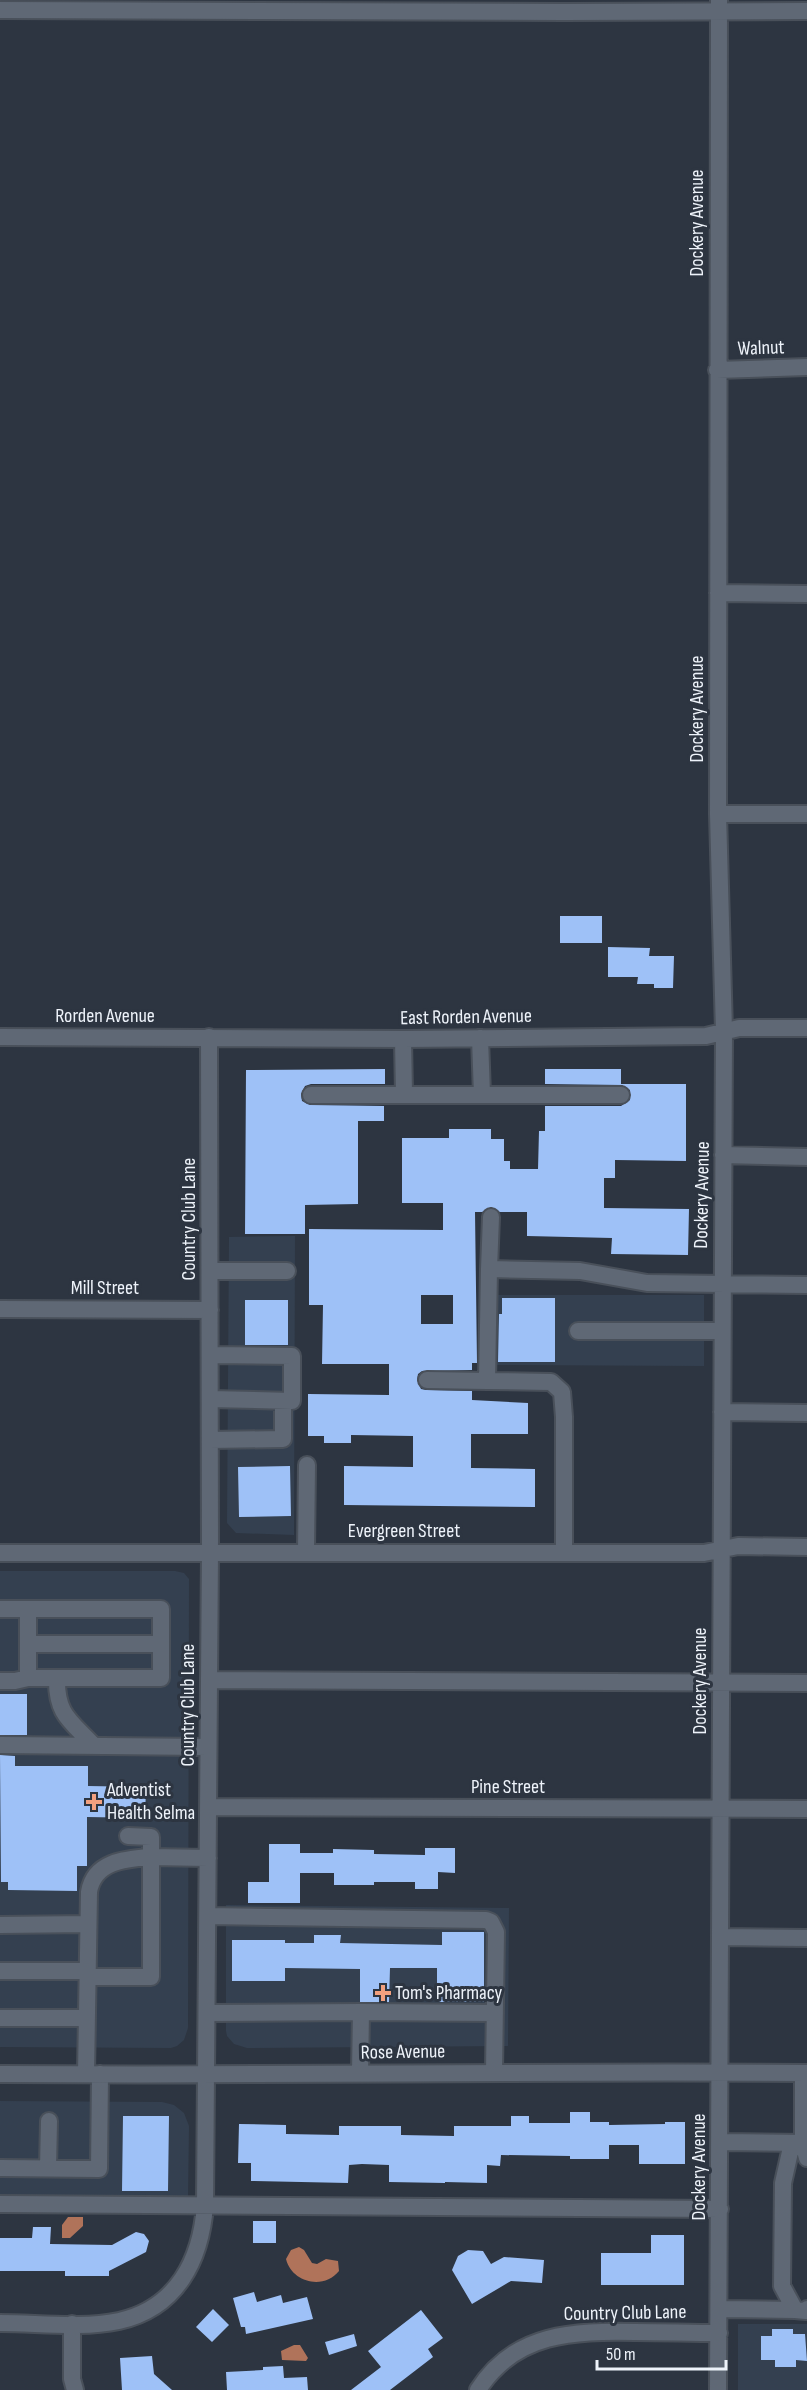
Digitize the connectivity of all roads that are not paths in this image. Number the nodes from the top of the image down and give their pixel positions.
1 (719, 5) edge
2 (0, 10) edge
3 (807, 10) edge
4 (807, 367) edge
5 (717, 370) junction
6 (718, 593) junction
7 (807, 594) edge
8 (718, 814) junction
9 (807, 814) edge
10 (807, 1028) edge
11 (724, 1031) junction
12 (0, 1037) edge
13 (209, 1037) junction
14 (480, 1038) junction
15 (403, 1039) junction
16 (404, 1094) junction
17 (311, 1095) dead end
18 (482, 1095) junction
19 (621, 1095) dead end
20 (723, 1155) junction
21 (807, 1157) edge
22 (491, 1217) dead end
23 (489, 1269) junction
24 (210, 1271) junction
25 (287, 1271) dead end
26 (722, 1284) junction
27 (807, 1285) edge
28 (0, 1309) edge
29 (210, 1310) junction
30 (578, 1331) dead end
31 (722, 1331) junction
32 (210, 1354) junction
33 (427, 1380) dead end
34 (487, 1381) junction
35 (210, 1399) junction
36 (283, 1401) junction
37 (722, 1412) junction
38 (807, 1413) edge
39 (210, 1440) junction
40 (308, 1465) dead end
41 (807, 1547) edge
42 (721, 1549) junction
43 (210, 1551) junction
44 (306, 1551) junction
45 (564, 1552) junction
46 (0, 1553) edge
47 (0, 1609) edge
48 (28, 1609) junction
49 (28, 1644) junction
50 (161, 1644) junction
51 (28, 1678) junction
52 (57, 1678) junction
53 (209, 1680) junction
54 (0, 1681) edge
55 (722, 1682) junction
56 (807, 1683) edge
57 (0, 1745) edge
58 (94, 1746) junction
59 (208, 1747) junction
60 (208, 1807) junction
61 (721, 1808) junction
62 (807, 1809) edge
63 (128, 1836) dead end
64 (151, 1857) junction
65 (208, 1858) junction
66 (208, 1916) junction
67 (1, 1924) edge
68 (88, 1924) junction
69 (721, 1937) junction
70 (807, 1938) edge
71 (0, 1971) edge
72 (88, 1974) junction
73 (361, 2012) junction
74 (207, 2013) junction
75 (495, 2013) junction
76 (0, 2018) edge
77 (87, 2018) junction
78 (494, 2072) junction
79 (720, 2072) junction
80 (360, 2073) junction
81 (805, 2073) edge
82 (0, 2074) edge
83 (93, 2074) junction
84 (205, 2076) junction
85 (49, 2121) dead end
86 (721, 2142) junction
87 (802, 2147) edge
88 (0, 2168) edge
89 (48, 2168) junction
90 (0, 2204) edge
91 (205, 2205) junction
92 (720, 2209) junction
93 (720, 2309) junction
94 (801, 2309) edge
95 (0, 2323) edge
96 (72, 2324) junction
97 (719, 2333) junction
98 (75, 2390) edge
99 (478, 2390) edge
100 (718, 2390) edge

1 - 2 street
1 - 3 street
1 - 5 street, Dockery Avenue
4 - 5 street, Walnut
5 - 6 street, Dockery Avenue
6 - 7 street
6 - 8 street, Dockery Avenue
8 - 9 street
8 - 11 street, Dockery Avenue
10 - 11 street, East Rorden Avenue
11 - 14 street, East Rorden Avenue
11 - 20 street, Dockery Avenue
12 - 13 street, Rorden Avenue
13 - 15 street, East Rorden Avenue
13 - 24 street, Country Club Lane
14 - 15 street, East Rorden Avenue
14 - 18 street
15 - 16 street
16 - 17 street
16 - 18 street
18 - 19 street
20 - 21 street
20 - 26 street, Dockery Avenue
22 - 23 street
23 - 26 street
23 - 34 street
24 - 25 street
24 - 29 street, Country Club Lane
26 - 27 street
26 - 31 street, Dockery Avenue
28 - 29 street, Mill Street
29 - 32 street, Country Club Lane
30 - 31 street
31 - 37 street, Dockery Avenue
32 - 35 street, Country Club Lane
32 - 36 street
33 - 34 street
34 - 45 street
35 - 36 street
35 - 39 street, Country Club Lane
36 - 39 street
37 - 38 street
37 - 42 street, Dockery Avenue
39 - 43 street, Country Club Lane
40 - 44 street
41 - 42 street, Evergreen Street
42 - 45 street, Evergreen Street
42 - 55 street, Dockery Avenue
43 - 44 street, Evergreen Street
43 - 46 street, Evergreen Street
43 - 53 street, Country Club Lane
44 - 45 street, Evergreen Street
47 - 48 street
48 - 49 street
48 - 50 street
49 - 50 street
49 - 51 street
50 - 52 street
51 - 52 street
51 - 54 street
52 - 58 street
53 - 55 street
53 - 59 street, Country Club Lane
55 - 56 street
55 - 61 street, Dockery Avenue
57 - 58 street
58 - 59 street
59 - 60 street, Country Club Lane
60 - 61 street, Pine Street
60 - 65 street, Country Club Lane
61 - 62 street, Pine Street
61 - 69 street, Dockery Avenue
63 - 64 street
64 - 65 street
64 - 68 street
64 - 72 street
65 - 66 street, Country Club Lane
66 - 74 street, Country Club Lane
66 - 75 street
67 - 68 street
68 - 72 street
69 - 70 street
69 - 79 street, Dockery Avenue
71 - 72 street
72 - 77 street
73 - 74 street
73 - 75 street
73 - 80 street
74 - 84 street, Country Club Lane
75 - 78 street
76 - 77 street
77 - 83 street
78 - 79 street, Rose Avenue
78 - 80 street, Rose Avenue
79 - 81 street, Rose Avenue
79 - 86 street, Dockery Avenue
80 - 84 street, Rose Avenue
81 - 87 street
82 - 83 street, Rose Avenue
83 - 84 street, Rose Avenue
83 - 89 street
84 - 91 street, Country Club Lane
85 - 89 street
86 - 87 street
86 - 92 street, Dockery Avenue
87 - 94 street
88 - 89 street
90 - 91 street
91 - 92 street
91 - 96 street, Country Club Lane
92 - 93 street, Dockery Avenue
93 - 94 street
93 - 97 street, Dockery Avenue
95 - 96 street, Country Club Lane
96 - 98 street
97 - 99 street, Country Club Lane
97 - 100 street, Dockery Avenue

